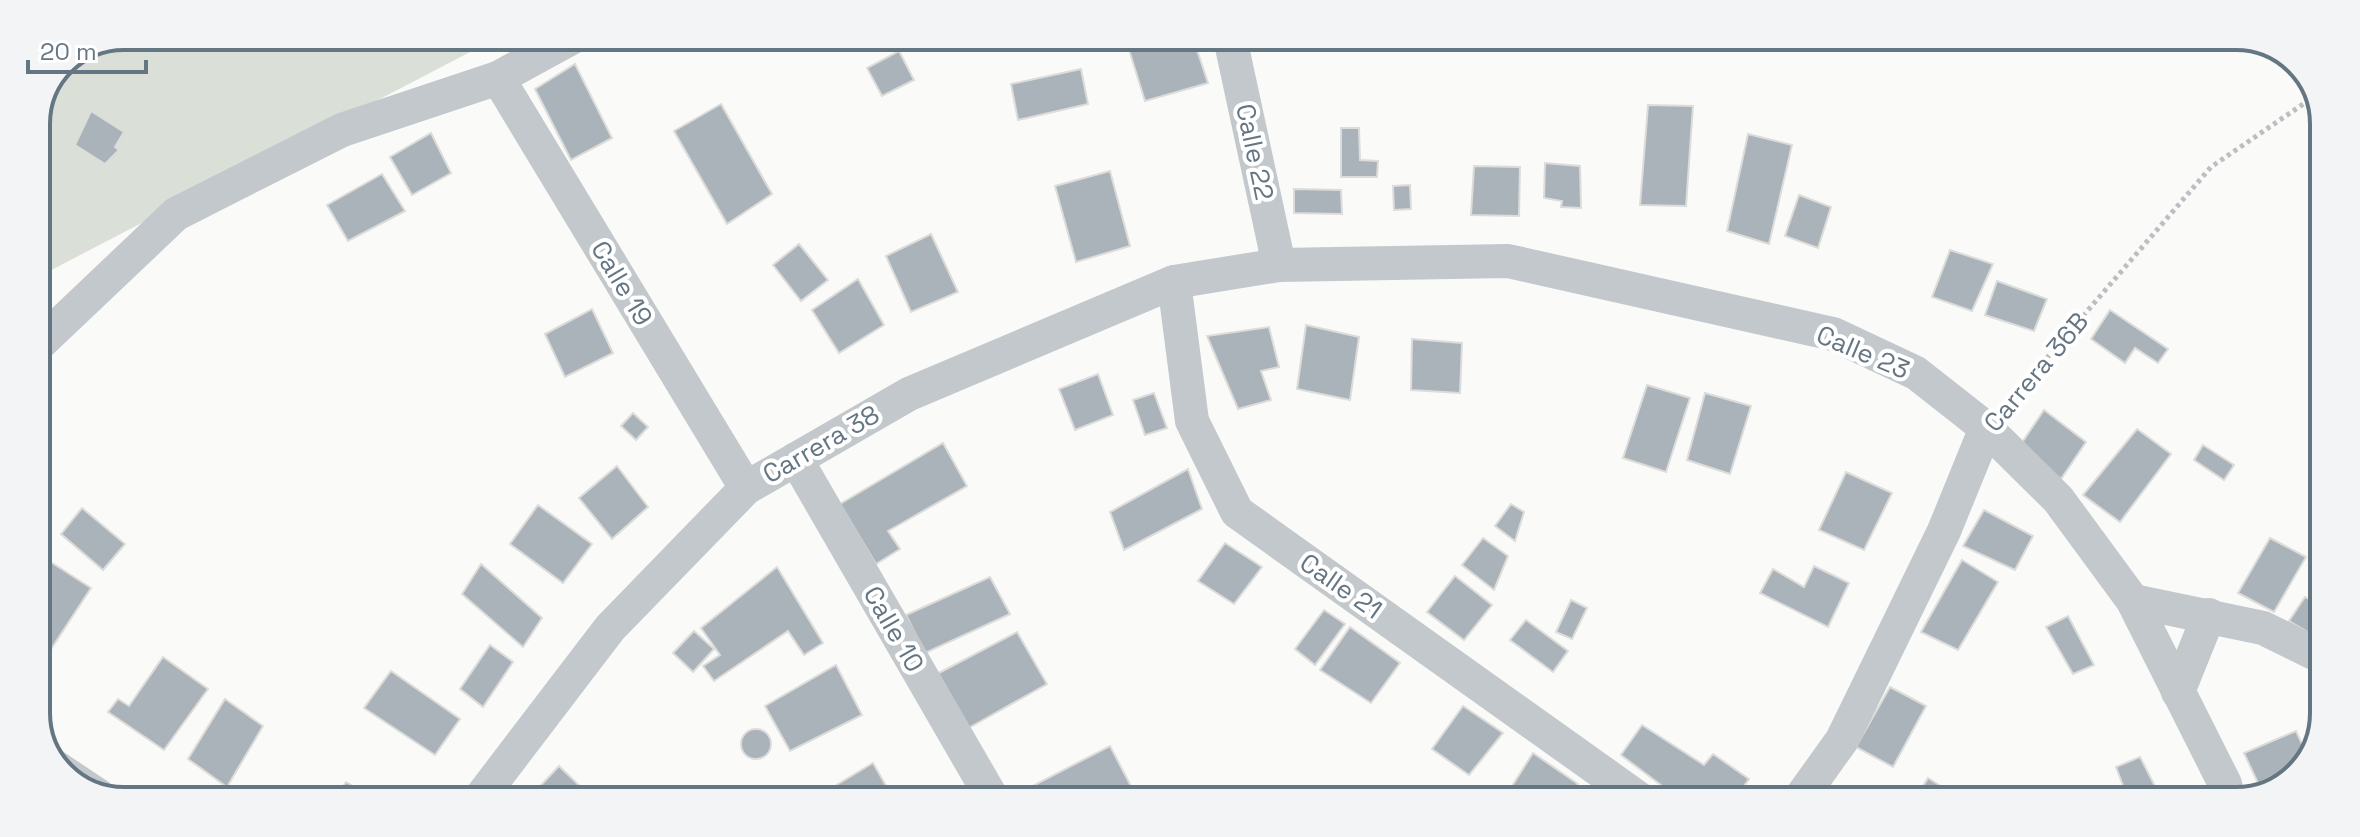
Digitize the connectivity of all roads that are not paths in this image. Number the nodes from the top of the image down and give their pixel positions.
1 (549, 50) edge
2 (1233, 50) edge
3 (498, 78) junction
4 (1279, 265) junction
5 (1174, 282) junction
6 (50, 348) edge
7 (1986, 428) junction
8 (796, 459) junction
9 (746, 488) junction
10 (2133, 601) junction
11 (2209, 615) junction
12 (2310, 651) edge
13 (2178, 692) junction
14 (489, 787) edge
15 (986, 787) edge
16 (1623, 787) edge
17 (1808, 787) edge
18 (2226, 787) edge

1 - 3 street
2 - 4 street, Calle 22
3 - 6 street
3 - 9 street, Calle 19
4 - 5 street, Carrera 38
4 - 7 street, Calle 23
5 - 8 street, Carrera 38
5 - 16 street, Calle 21
7 - 10 street, Calle 23
7 - 17 street, Carrera 36B
8 - 9 street, Carrera 38
8 - 15 street, Calle 10
9 - 14 street, Carrera 38
10 - 11 street
10 - 13 street, Calle 23
11 - 12 street
11 - 13 street
13 - 18 street, Calle 23

